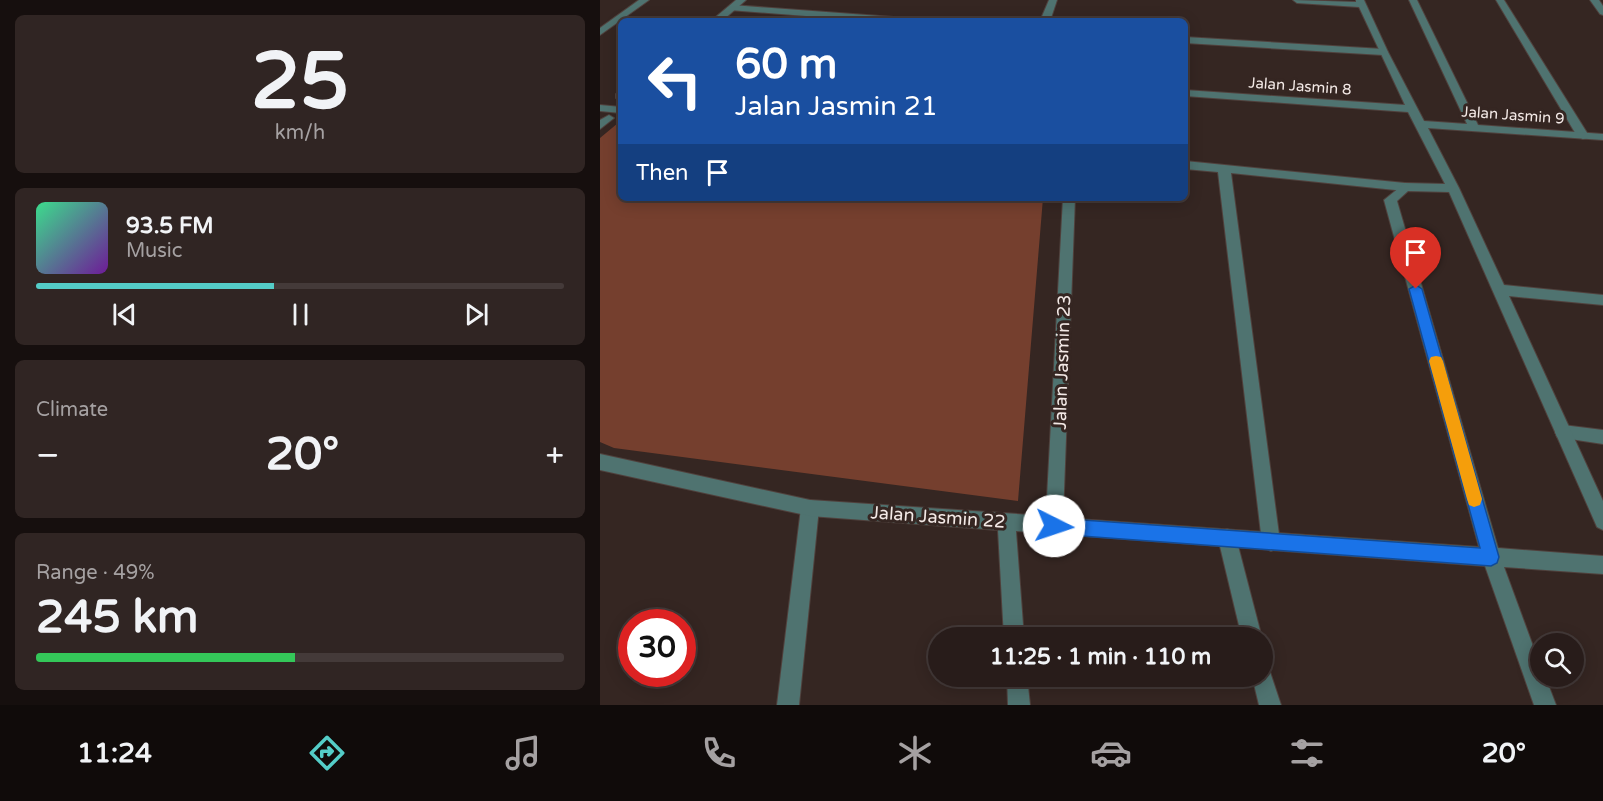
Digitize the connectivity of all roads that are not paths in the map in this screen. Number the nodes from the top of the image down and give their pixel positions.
1 (645, 0) edge
2 (742, 0) edge
3 (1053, 0) edge
4 (1297, 0) edge
5 (1413, 0) edge
6 (1500, 0) edge
7 (1593, 0) edge
8 (1361, 2) edge
9 (732, 8) junction
10 (1603, 12) edge
11 (620, 18) edge
12 (720, 18) edge
13 (867, 18) edge
14 (1046, 18) edge
15 (618, 19) edge
16 (600, 32) edge
17 (1188, 40) edge
18 (1383, 52) junction
19 (1188, 93) edge
20 (600, 108) edge
21 (1413, 109) junction
22 (618, 110) edge
23 (609, 118) dead end
24 (1420, 124) junction
25 (600, 126) edge
26 (1474, 127) junction
27 (1583, 136) junction
28 (1603, 137) edge
29 (1188, 165) edge
30 (1224, 169) junction
31 (1405, 187) junction
32 (1453, 188) junction
33 (1069, 201) edge
34 (1499, 290) junction
35 (1603, 300) edge
36 (1563, 432) junction
37 (1603, 437) edge
38 (600, 462) edge
39 (810, 508) junction
40 (1603, 521) edge
41 (1006, 522) junction
42 (1054, 526) junction
43 (1227, 538) junction
44 (1271, 542) junction
45 (1491, 557) junction
46 (1603, 565) edge
47 (1013, 627) edge
48 (1249, 627) edge
49 (1018, 687) edge
50 (1265, 687) edge
51 (788, 705) edge
52 (1019, 705) edge
53 (1270, 705) edge
54 (1545, 705) edge

1 - 11 street
2 - 9 street
3 - 14 street
4 - 8 street
5 - 26 street
6 - 27 street
7 - 10 street
8 - 18 street
9 - 12 street
9 - 13 street
15 - 16 street
17 - 18 street
18 - 21 street
19 - 21 street, Jalan Jasmin 8
20 - 22 street
21 - 24 street
23 - 25 street
24 - 26 street, Jalan Jasmin 9
24 - 32 street
26 - 27 street, Jalan Jasmin 9
27 - 28 street, Jalan Jasmin 9
29 - 30 street
30 - 31 street
30 - 44 street
31 - 32 street
31 - 45 street
32 - 34 street
33 - 42 street, Jalan Jasmin 23
34 - 35 street
34 - 36 street
36 - 37 street
36 - 40 street
38 - 39 street, Jalan Jasmin 22
39 - 41 street, Jalan Jasmin 22
39 - 51 street
41 - 42 street, Jalan Jasmin 22
41 - 47 street
42 - 43 street, Jalan Jasmin 22
43 - 44 street, Jalan Jasmin 22
43 - 48 street
44 - 45 street, Jalan Jasmin 22
45 - 46 street, Jalan Jasmin 22
45 - 54 street
49 - 52 street
50 - 53 street

